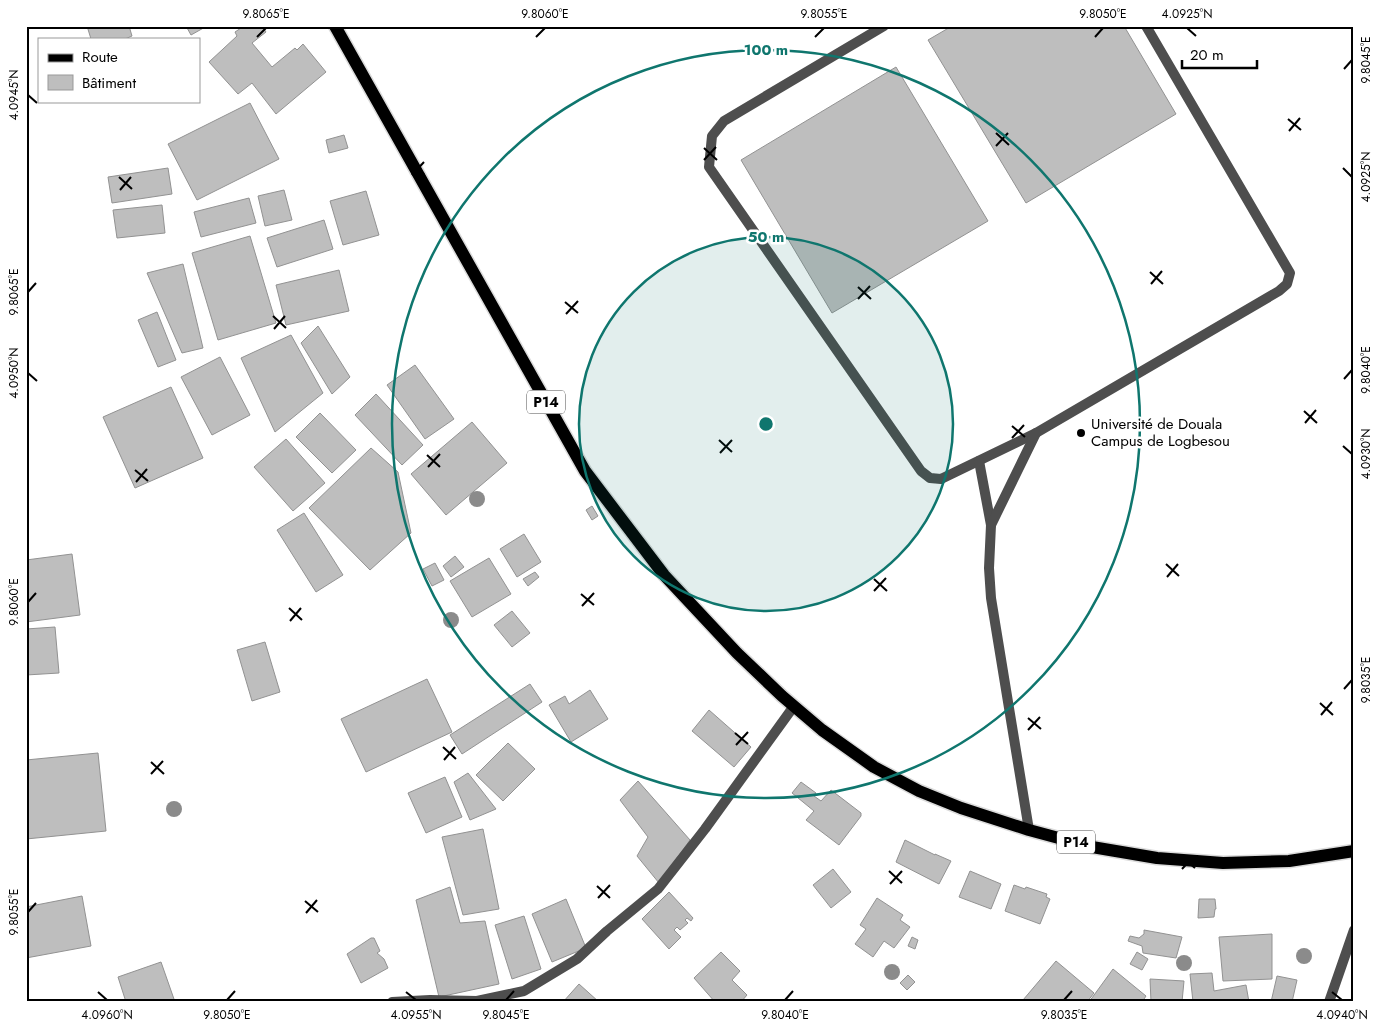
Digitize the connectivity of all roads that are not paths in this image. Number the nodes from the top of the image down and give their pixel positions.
1 (335, 26) edge
2 (884, 26) edge
3 (1146, 26) edge
4 (1036, 432) junction
5 (980, 462) junction
6 (990, 525) junction
7 (794, 706) junction
8 (1028, 830) junction
9 (1354, 851) edge
10 (1354, 930) edge
11 (392, 1002) edge
12 (1329, 1002) edge

1 - 7 main road, P14
2 - 5 street
3 - 4 street
4 - 5 street
4 - 6 street
5 - 6 street
6 - 8 street
7 - 8 main road, P14
7 - 11 street
8 - 9 main road, P14
10 - 12 street

